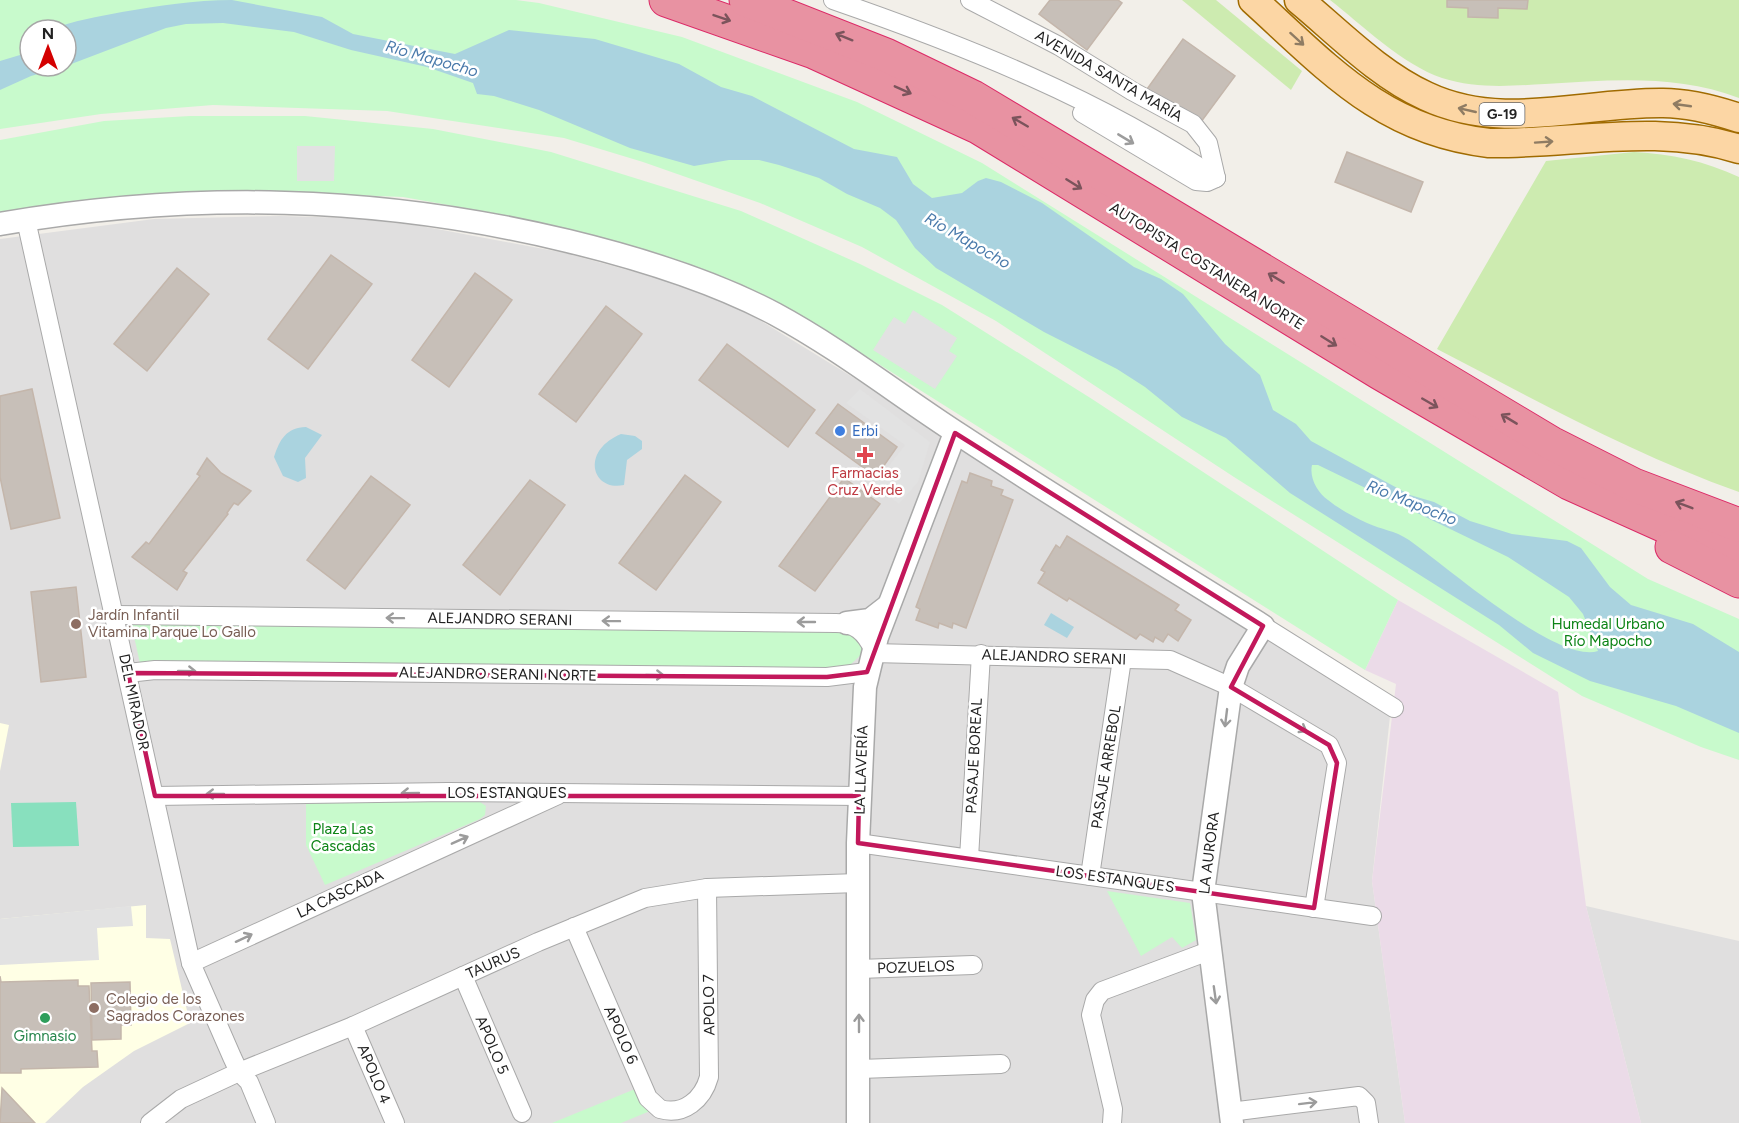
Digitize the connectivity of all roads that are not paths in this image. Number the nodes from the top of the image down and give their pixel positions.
1 (666, 0) edge
2 (746, 0) edge
3 (833, 0) edge
4 (970, 0) edge
5 (1253, 0) edge
6 (1299, 0) edge
7 (1739, 118) edge
8 (1739, 149) edge
9 (26, 220) junction
10 (0, 224) edge
11 (955, 433) junction
12 (1569, 483) junction
13 (1739, 525) edge
14 (1739, 553) edge
15 (1739, 581) edge
16 (888, 606) junction
17 (116, 615) junction
18 (847, 623) junction
19 (1263, 626) junction
20 (981, 654) junction
21 (871, 658) junction
22 (1122, 659) junction
23 (128, 673) junction
24 (1231, 687) junction
25 (1394, 708) dead end
26 (489, 792) junction
27 (563, 792) junction
28 (155, 796) junction
29 (859, 796) junction
30 (490, 827) junction
31 (858, 843) junction
32 (969, 858) junction
33 (1090, 876) junction
34 (858, 883) junction
35 (708, 888) junction
36 (1203, 892) junction
37 (1314, 908) junction
38 (1372, 916) dead end
39 (574, 927) junction
40 (1209, 951) junction
41 (191, 963) junction
42 (973, 965) dead end
43 (859, 969) junction
44 (463, 976) junction
45 (353, 1026) junction
46 (1001, 1064) dead end
47 (860, 1070) junction
48 (239, 1072) junction
49 (522, 1113) dead end
50 (681, 1116) edge
51 (1231, 1118) edge
52 (150, 1123) edge
53 (266, 1123) edge
54 (395, 1123) edge
55 (858, 1123) edge
56 (1112, 1123) edge
57 (1369, 1123) edge

1 -> 12 highway, AUTOPISTA COSTANERA NORTE
13 -> 2 highway, AUTOPISTA COSTANERA NORTE
3 - 4 street, AVENIDA SANTA MARÍA
5 -> 8 main road, G-19
7 -> 6 main road, G-19
9 - 10 street
9 - 11 street
9 - 17 street, DEL MIRADOR
11 - 16 street, LA LLAVERÍA
11 - 19 street
12 - 14 highway, AUTOPISTA COSTANERA NORTE
12 - 15 highway
16 - 18 street
16 - 21 street, LA LLAVERÍA
18 -> 17 street, ALEJANDRO SERANI
17 - 23 street, DEL MIRADOR
18 - 21 street
19 - 24 street, LA AURORA
19 - 25 street
20 - 21 street, ALEJANDRO SERANI
20 - 22 street, ALEJANDRO SERANI
20 - 32 street, PASAJE BOREAL
23 -> 21 street, ALEJANDRO SERANI NORTE
21 - 29 street, LA LLAVERÍA
22 - 24 street, ALEJANDRO SERANI
22 - 33 street, PASAJE ARREBOL
23 - 28 street, DEL MIRADOR
24 -> 36 street, LA AURORA
24 -> 37 street, ALEJANDRO SERANI
26 - 27 street, LOS ESTANQUES
26 -> 28 street, LOS ESTANQUES
26 - 30 street
27 - 29 street, LOS ESTANQUES
27 - 30 street, LA CASCADA
28 - 41 street, DEL MIRADOR
29 - 31 street, LA LLAVERÍA
41 -> 30 street, LA CASCADA
31 - 32 street, LOS ESTANQUES
31 - 34 street, LA LLAVERÍA
32 - 33 street, LOS ESTANQUES
33 - 36 street, LOS ESTANQUES
34 - 35 street, TAURUS
34 - 43 street, LA LLAVERÍA
35 - 39 street, TAURUS
35 - 50 street, APOLO 7
36 - 37 street, LOS ESTANQUES
36 - 40 street, LA AURORA
37 - 38 street, LOS ESTANQUES
39 - 44 street, TAURUS
39 - 50 street, APOLO 6
40 -> 51 street, LA AURORA
40 - 56 street
41 - 48 street, DEL MIRADOR
42 - 43 street, POZUELOS
47 -> 43 street, LA LLAVERÍA
44 - 45 street, TAURUS
44 - 49 street, APOLO 5
45 - 48 street, TAURUS
45 - 54 street, APOLO 4
46 - 47 street
47 - 55 street, LA LLAVERÍA
48 - 52 street, TAURUS
48 - 53 street, DEL MIRADOR
51 -> 57 street

